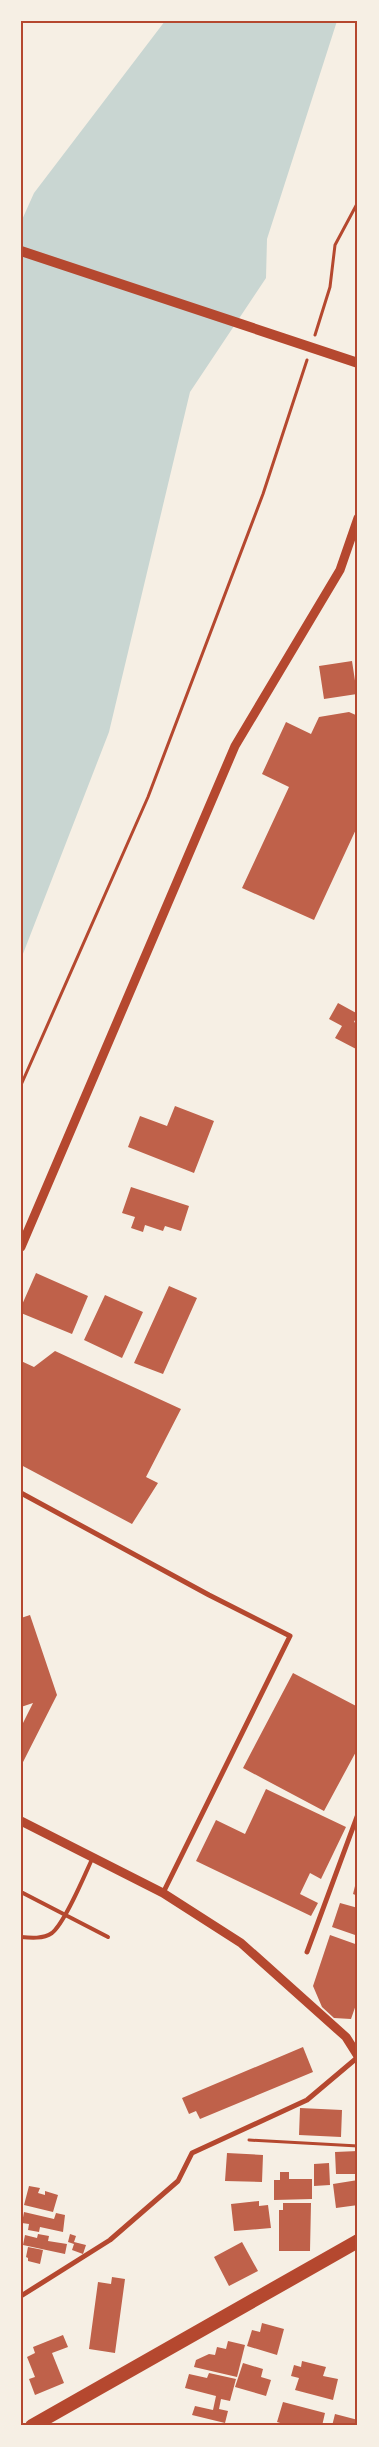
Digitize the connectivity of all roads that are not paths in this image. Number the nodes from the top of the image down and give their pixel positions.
1 (21, 251) edge
2 (358, 363) edge
3 (358, 518) edge
4 (21, 1247) edge
5 (21, 1493) edge
6 (358, 1814) edge
7 (21, 1822) edge
8 (93, 1857) junction
9 (21, 1892) edge
10 (163, 1893) junction
11 (65, 1915) junction
12 (21, 1937) edge
13 (108, 1937) dead end
14 (307, 1952) dead end
15 (358, 2056) edge
16 (358, 2241) edge
17 (21, 2296) edge
18 (32, 2426) edge

1 - 2 main road
3 - 4 street
5 - 10 street
6 - 14 street
7 - 8 street
8 - 10 street
8 - 11 lane
9 - 11 lane
10 - 15 street
11 - 12 lane
11 - 13 lane
15 - 17 street
16 - 18 highway

